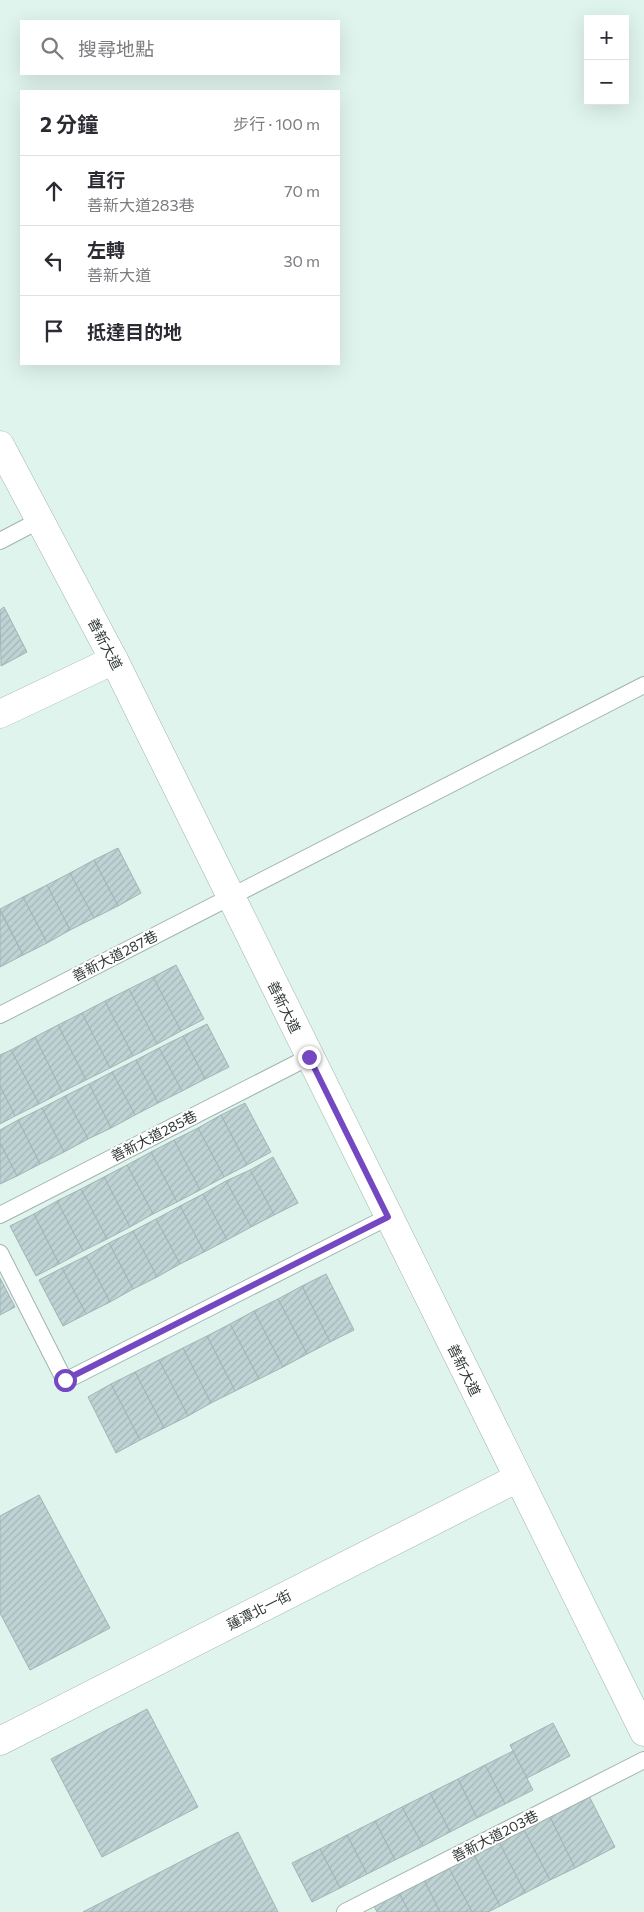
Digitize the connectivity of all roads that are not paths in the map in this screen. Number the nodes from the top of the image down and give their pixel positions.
1 (0, 445) edge
2 (40, 520) junction
3 (0, 541) edge
4 (114, 660) junction
5 (644, 684) edge
6 (0, 714) edge
7 (230, 897) junction
8 (0, 1015) edge
9 (309, 1057) junction
10 (0, 1215) edge
11 (388, 1217) junction
12 (0, 1254) edge
13 (518, 1478) junction
14 (644, 1732) edge
15 (0, 1741) edge
16 (644, 1760) edge
17 (345, 1912) edge

1 - 2 street, 善新大道
2 - 3 lane
2 - 4 street, 善新大道
4 - 6 street
4 - 7 street, 善新大道
5 - 7 lane, 善新大道287巷
7 - 8 lane, 善新大道287巷
7 - 9 street, 善新大道
9 - 10 lane, 善新大道285巷
9 - 11 street, 善新大道
11 - 12 lane
11 - 13 street, 善新大道
13 - 14 street, 善新大道
13 - 15 street, 蓮潭北一街
16 - 17 lane, 善新大道203巷

